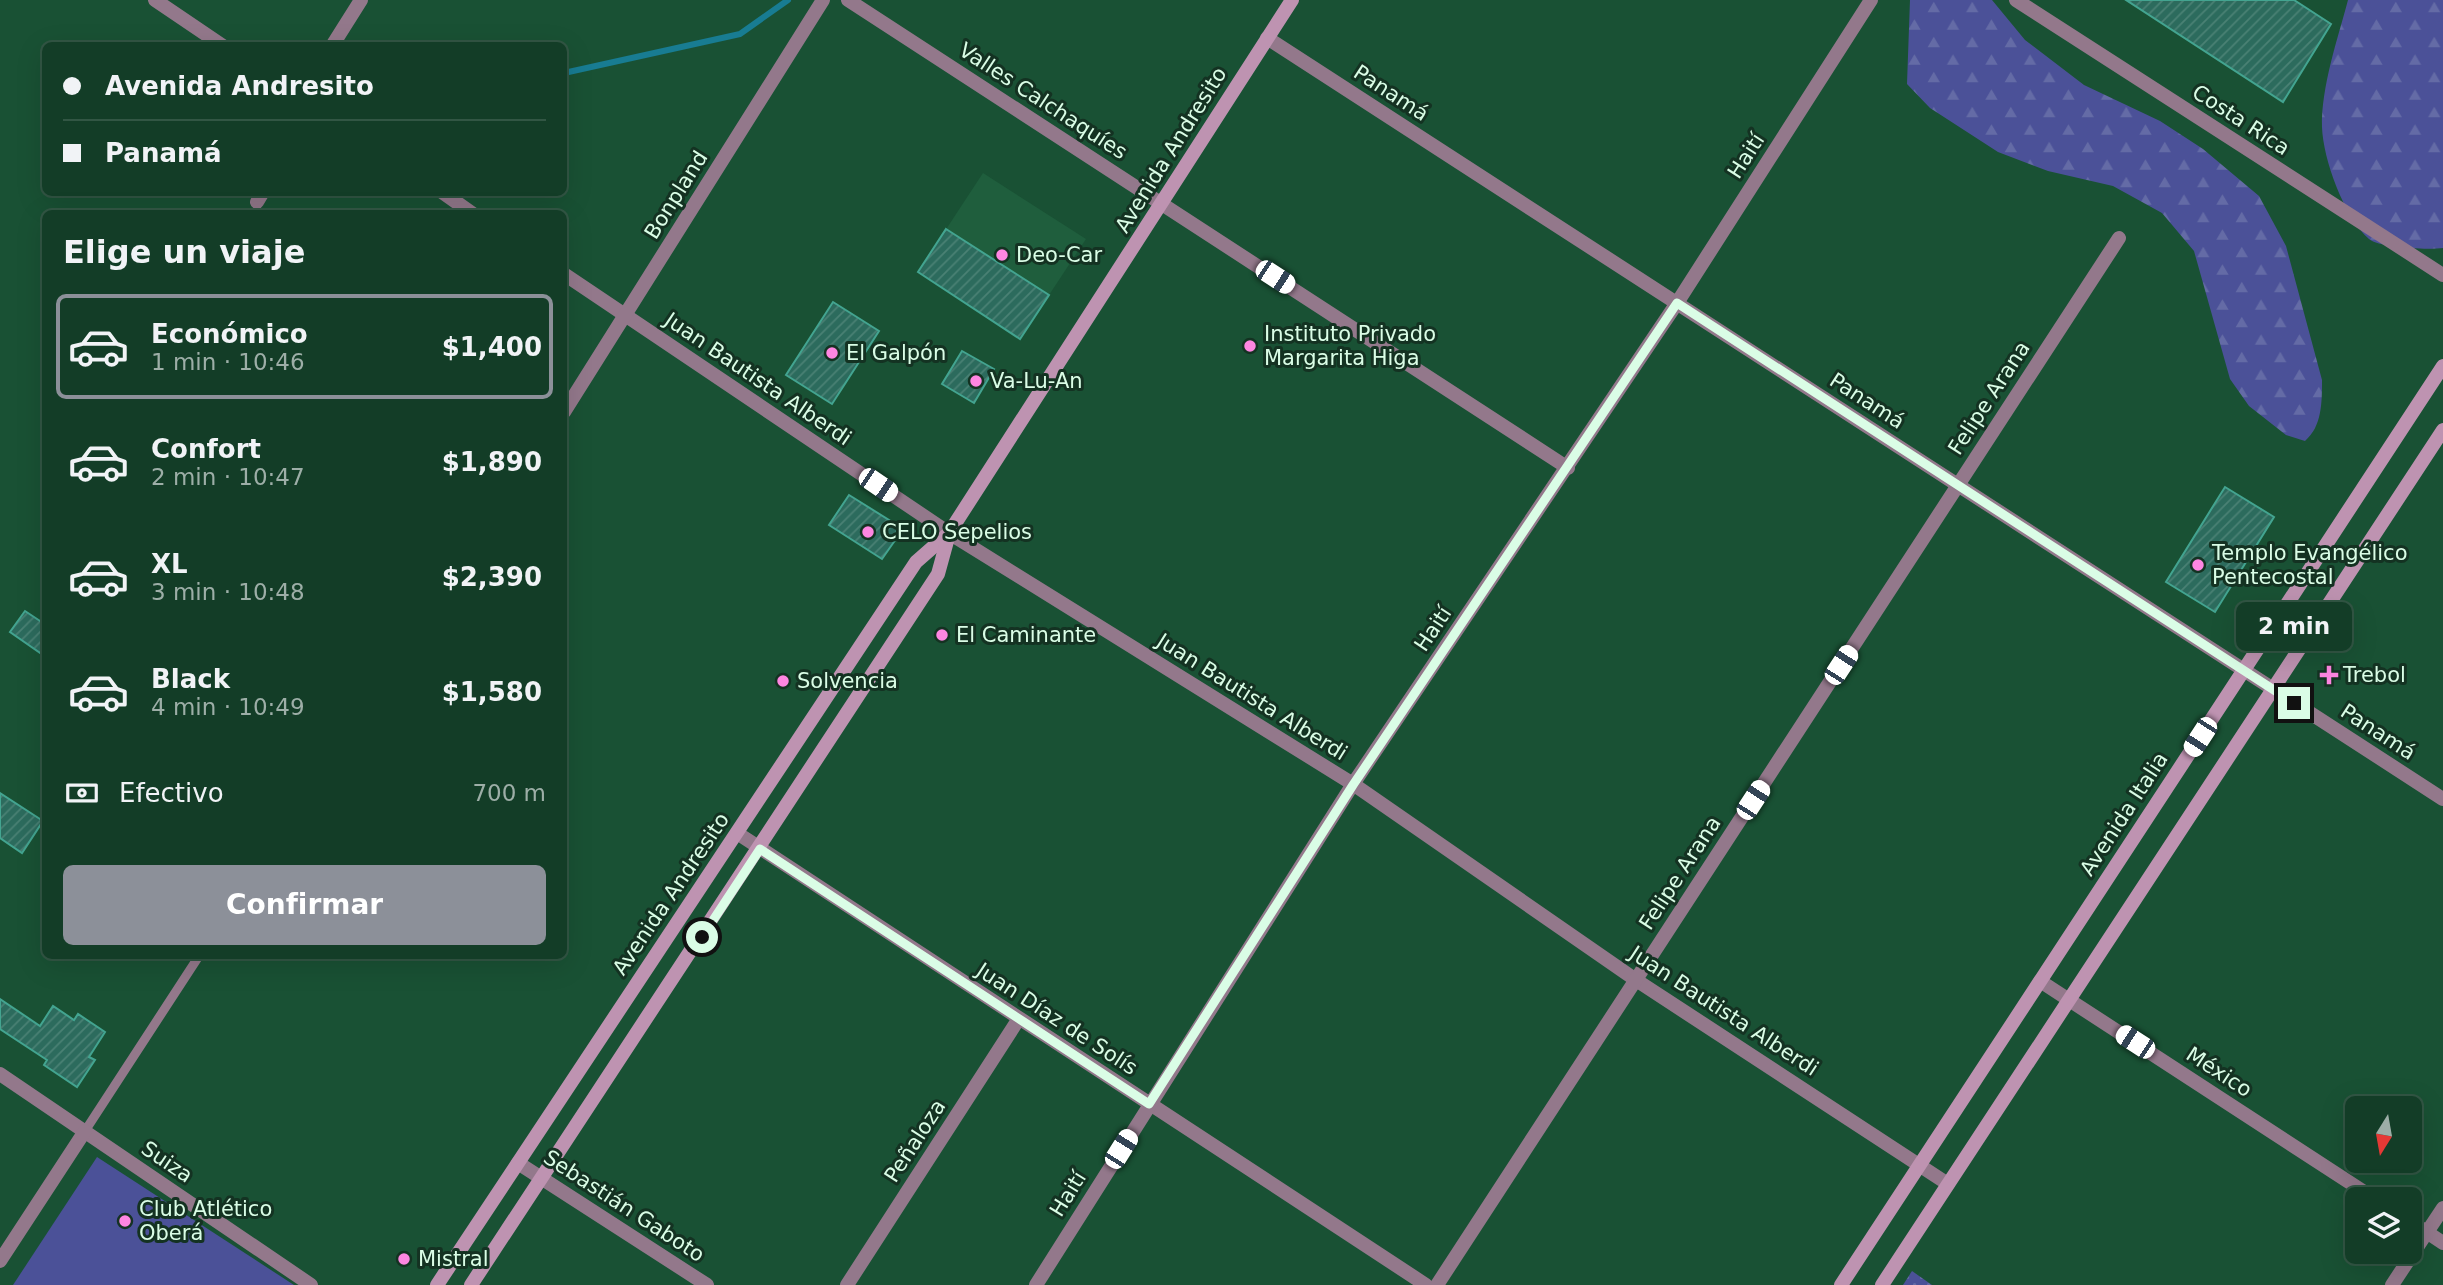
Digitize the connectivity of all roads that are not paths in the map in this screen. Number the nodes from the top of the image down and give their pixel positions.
1 (155, 0) edge
2 (361, 0) edge
3 (824, 0) edge
4 (848, 0) edge
5 (1292, 0) edge
6 (1871, 0) edge
7 (2016, 0) edge
8 (1267, 38) junction
9 (217, 42) edge
10 (335, 42) edge
11 (448, 196) edge
12 (1163, 204) junction
13 (467, 210) edge
14 (2119, 238) dead end
15 (2443, 275) edge
16 (567, 276) edge
17 (1677, 303) junction
18 (625, 316) junction
19 (2443, 366) edge
20 (567, 407) edge
21 (2443, 430) edge
22 (1567, 468) junction
23 (1958, 485) junction
24 (949, 533) junction
25 (2244, 670) junction
26 (2273, 689) junction
27 (1353, 785) junction
28 (2443, 799) edge
29 (737, 833) junction
30 (760, 849) junction
31 (197, 959) edge
32 (1636, 980) junction
33 (2040, 981) junction
34 (2069, 1000) junction
35 (1018, 1020) junction
36 (0, 1074) edge
37 (1149, 1104) junction
38 (85, 1131) junction
39 (518, 1163) junction
40 (1920, 1164) junction
41 (543, 1178) junction
42 (1948, 1184) junction
43 (2357, 1187) edge
44 (2443, 1208) edge
45 (2422, 1229) edge
46 (2427, 1232) junction
47 (2443, 1243) edge
48 (0, 1261) edge
49 (311, 1285) edge
50 (437, 1285) edge
51 (471, 1285) edge
52 (707, 1285) edge
53 (847, 1285) edge
54 (1036, 1285) edge
55 (1426, 1285) edge
56 (1437, 1285) edge
57 (1841, 1285) edge
58 (1882, 1285) edge
59 (2392, 1285) edge

1 - 9 street
2 - 10 street
3 - 18 street, Bonpland
4 - 12 street, Valles Calchaquíes
5 - 8 main road, Avenida Andresito
6 - 17 street, Haití
7 - 15 street, Costa Rica
8 - 12 main road, Avenida Andresito
8 - 17 street, Panamá
11 - 13 street
12 - 22 street, Valles Calchaquíes
12 - 24 main road, Avenida Andresito
14 - 23 street, Felipe Arana
16 - 18 street, Juan Bautista Alberdi
17 - 22 street, Haití
17 - 23 street, Panamá
18 - 20 street, Bonpland
18 - 24 street, Juan Bautista Alberdi
19 - 25 main road, Avenida Italia
21 - 26 main road
22 - 27 street, Haití
23 - 25 street, Panamá
23 - 32 street, Felipe Arana
24 - 27 street, Juan Bautista Alberdi
24 - 29 main road, Avenida Andresito
24 - 30 main road, Avenida Andresito
25 - 26 street, Panamá
25 - 33 main road, Avenida Italia
26 - 28 street, Panamá
26 - 34 main road
27 - 32 street, Juan Bautista Alberdi
27 - 37 street, Haití
29 - 30 street, Juan Díaz de Solís
29 - 39 main road, Avenida Andresito
30 - 35 street, Juan Díaz de Solís
30 - 41 main road, Avenida Andresito
31 - 38 lane
32 - 40 street, Juan Bautista Alberdi
32 - 56 street, Felipe Arana
33 - 34 street, México
33 - 40 main road, Avenida Italia
34 - 42 main road
34 - 43 street, México
35 - 37 street, Juan Díaz de Solís
35 - 53 street, Peñaloza
36 - 38 street, Suiza
37 - 54 street, Haití
37 - 55 street, Juan Díaz de Solís
38 - 48 street
38 - 49 street, Suiza
39 - 41 street, Sebastián Gaboto
39 - 50 main road, Avenida Andresito
40 - 42 street, Juan Bautista Alberdi
40 - 57 main road, Avenida Italia
41 - 51 main road, Avenida Andresito
41 - 52 street, Sebastián Gaboto
42 - 58 main road
44 - 46 street
45 - 46 street
46 - 47 street
46 - 59 street

